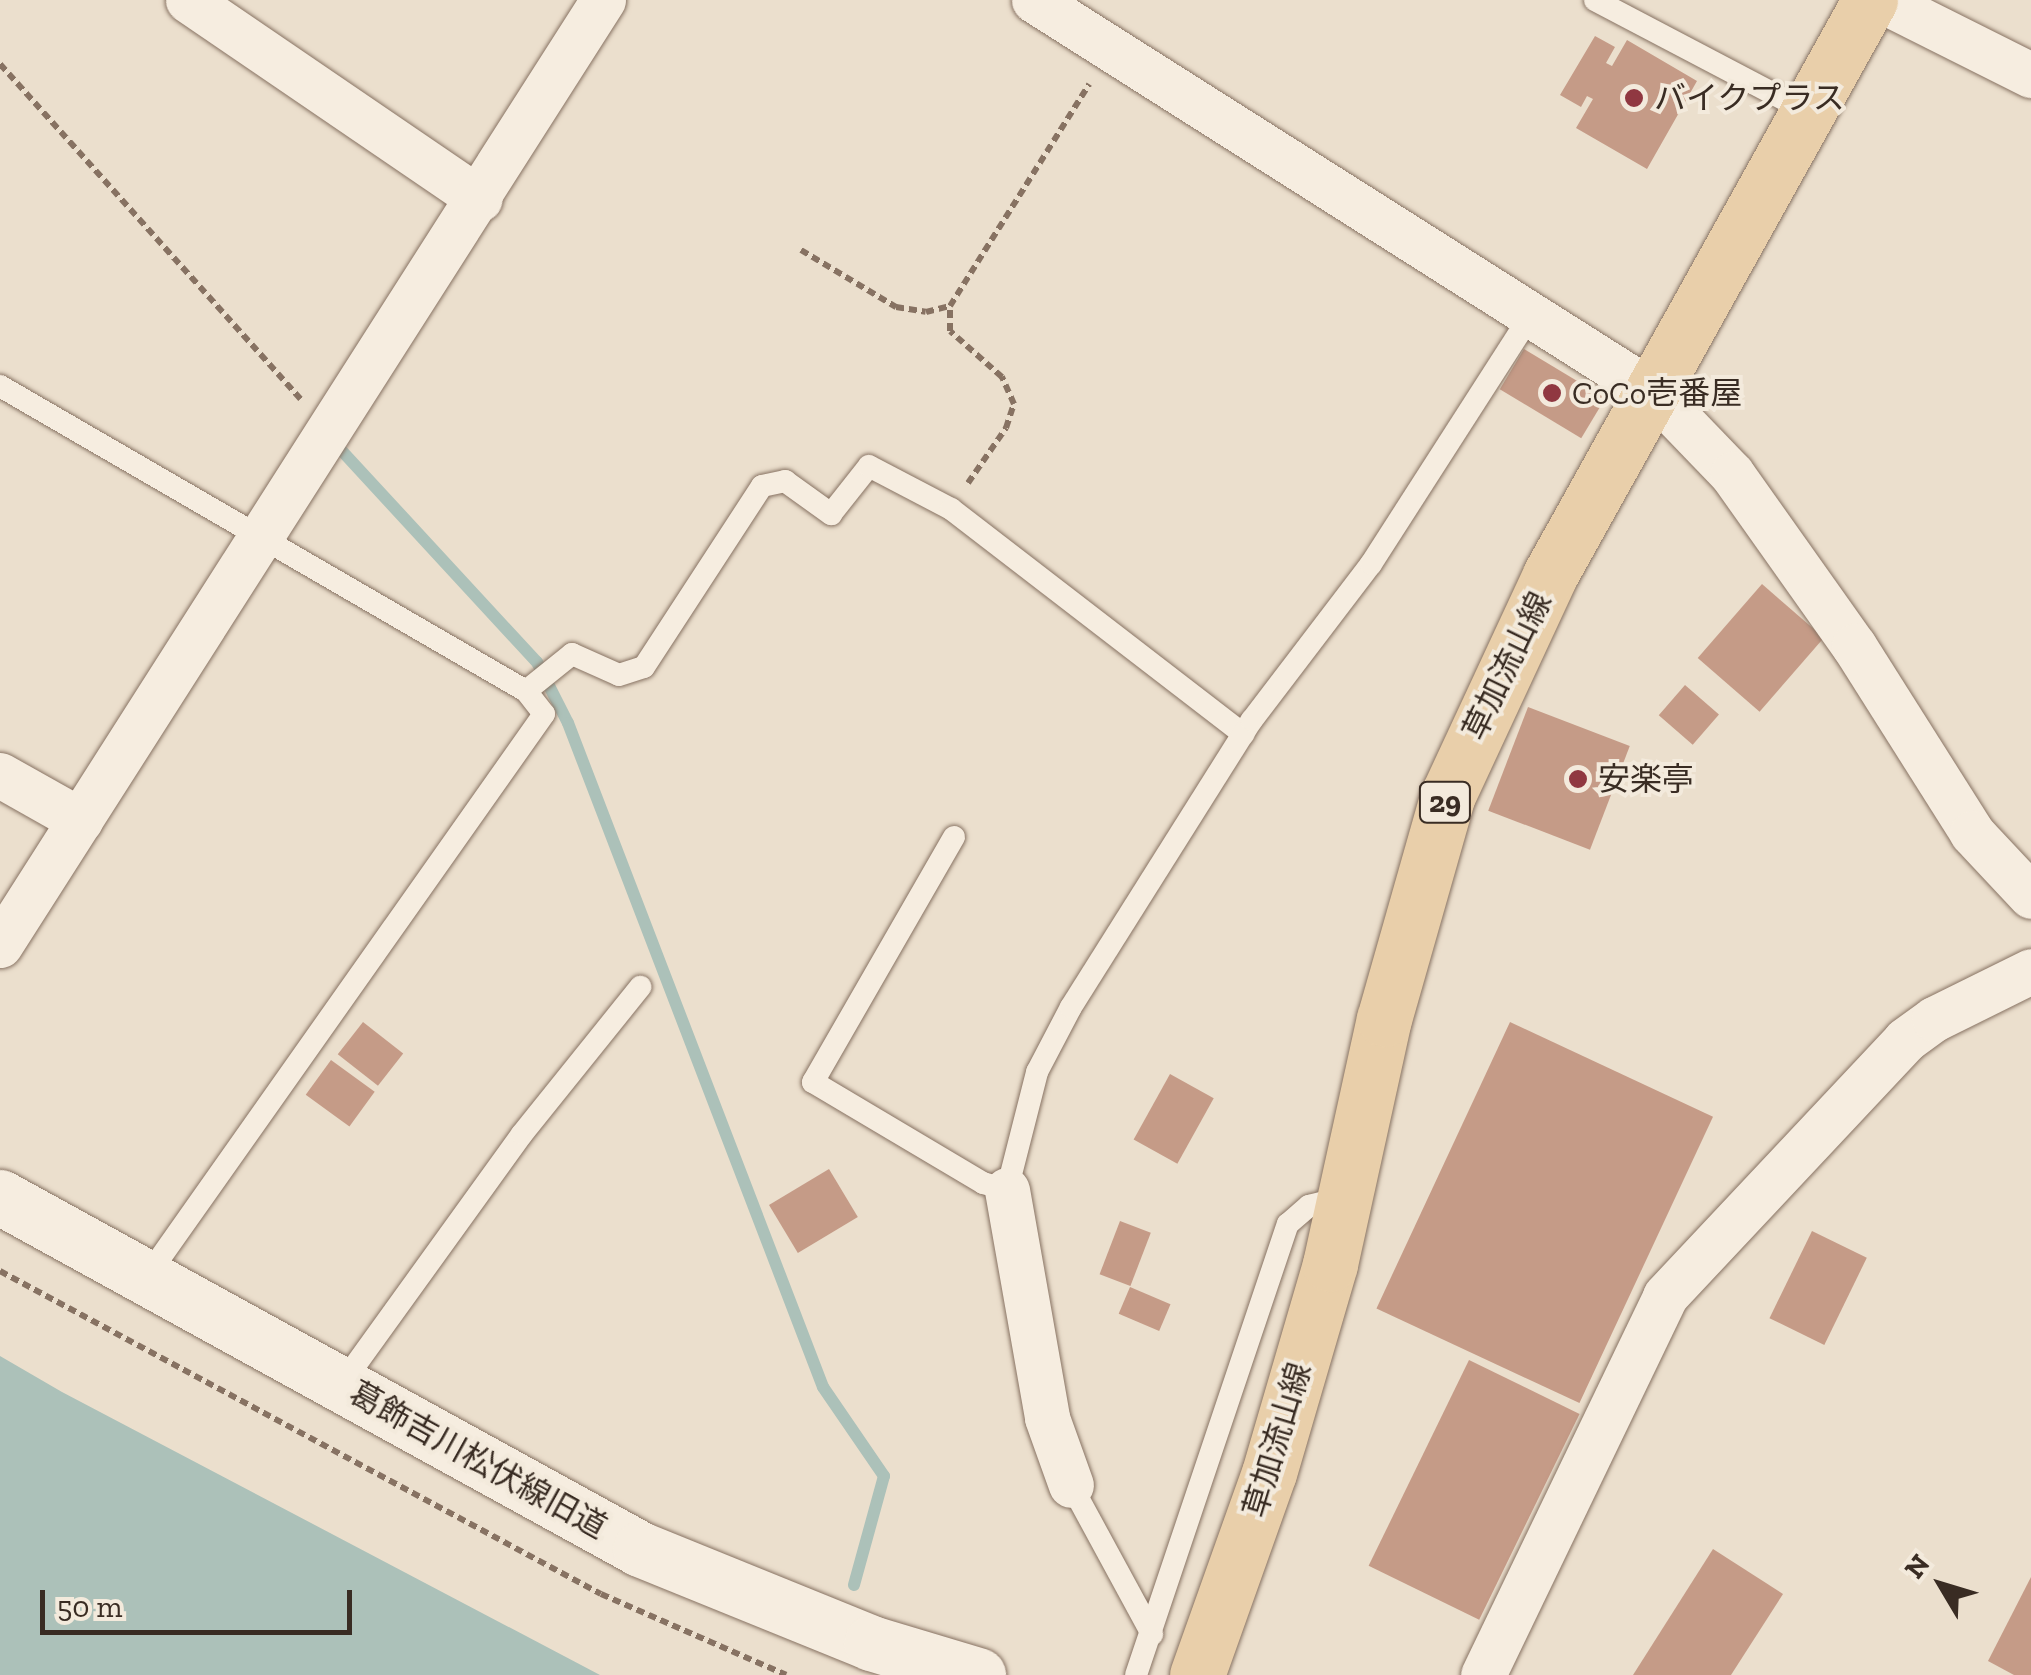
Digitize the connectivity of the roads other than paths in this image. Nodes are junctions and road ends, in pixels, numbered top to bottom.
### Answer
1 (188, 0) edge
2 (603, 0) edge
3 (1034, 0) edge
4 (1595, 0) edge
5 (1870, 0) edge
6 (1881, 0) edge
7 (2031, 75) edge
8 (1808, 112) junction
9 (480, 199) junction
10 (1532, 312) junction
11 (0, 386) edge
12 (1654, 392) junction
13 (262, 539) junction
14 (526, 691) junction
15 (1242, 734) junction
16 (0, 775) edge
17 (80, 820) junction
18 (954, 838) dead end
19 (2031, 896) edge
20 (0, 945) edge
21 (2031, 971) edge
22 (640, 987) dead end
23 (1007, 1190) junction
24 (1347, 1196) junction
25 (0, 1198) edge
26 (146, 1278) junction
27 (341, 1385) junction
28 (1071, 1485) joint
29 (1152, 1634) junction
30 (978, 1675) edge
31 (1136, 1675) edge
32 (1197, 1675) edge
33 (1483, 1675) edge

1 - 9 street
2 - 9 street
3 - 10 street
4 - 8 lane
5 - 8 main road, 草加流山線 / 29
6 - 7 street
8 - 12 main road, 草加流山線 / 29
9 - 13 street
10 - 12 street
10 - 15 lane
11 - 13 lane
12 - 19 street
12 - 24 main road, 草加流山線 / 29
13 - 14 lane
13 - 17 street
14 - 15 lane
14 - 26 lane
15 - 23 lane
16 - 17 street
17 - 20 street
18 - 23 lane
21 - 33 street
22 - 27 lane
23 - 28 street
24 - 29 lane
24 - 32 main road, 草加流山線 / 29
25 - 26 street, 葛飾吉川松伏線旧道
26 - 27 street, 葛飾吉川松伏線旧道
27 - 30 street, 葛飾吉川松伏線旧道
28 - 29 lane
29 - 31 lane

